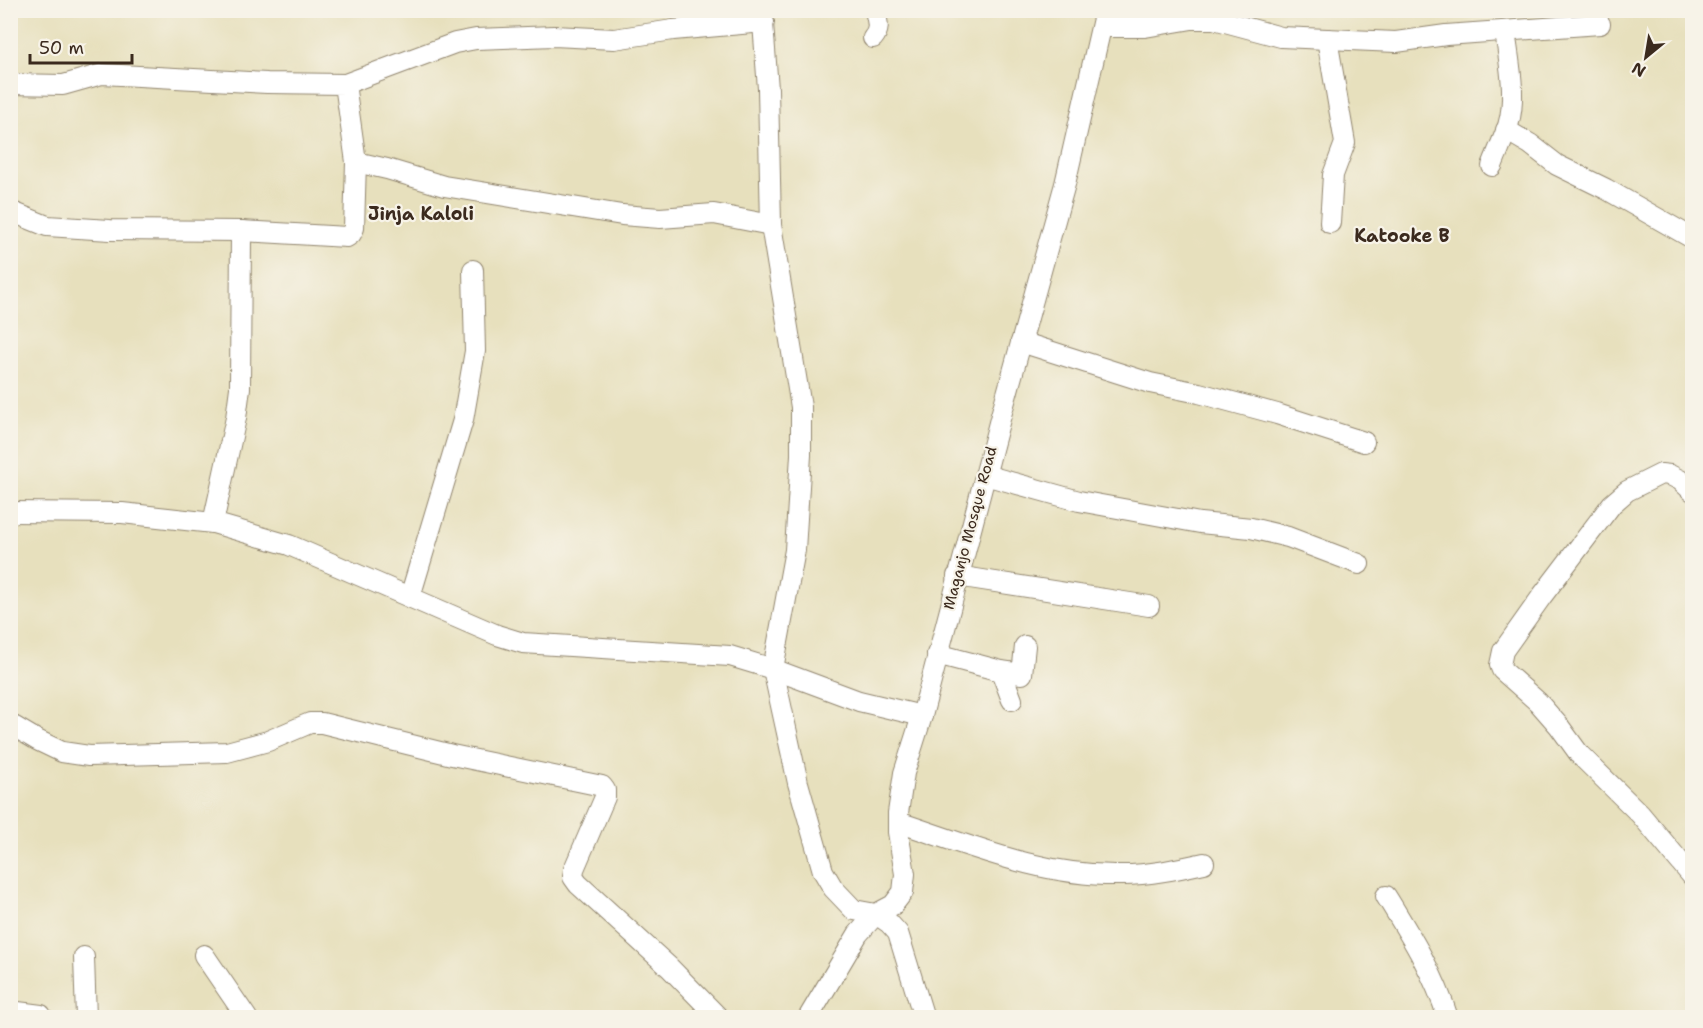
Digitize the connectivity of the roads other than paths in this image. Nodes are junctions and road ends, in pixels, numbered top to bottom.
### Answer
1 (875, 10) edge
2 (763, 16) edge
3 (1103, 19) edge
4 (1600, 24) dead end
5 (1505, 31) junction
6 (873, 38) dead end
7 (1327, 39) junction
8 (10, 84) edge
9 (345, 84) junction
10 (1506, 130) junction
11 (356, 162) junction
12 (1492, 166) dead end
13 (10, 211) edge
14 (1330, 223) dead end
15 (771, 225) junction
16 (241, 231) junction
17 (1692, 238) edge
18 (473, 270) dead end
19 (1021, 342) junction
20 (1364, 442) dead end
21 (984, 475) junction
22 (1692, 491) edge
23 (10, 512) edge
24 (213, 523) junction
25 (1359, 564) dead end
26 (957, 576) junction
27 (410, 597) junction
28 (1149, 606) dead end
29 (1025, 646) dead end
30 (937, 654) junction
31 (773, 669) junction
32 (1001, 671) junction
33 (1012, 700) dead end
34 (922, 716) junction
35 (10, 724) edge
36 (898, 822) junction
37 (1204, 863) dead end
38 (1692, 876) edge
39 (1386, 896) dead end
40 (876, 914) junction
41 (204, 955) dead end
42 (84, 957) dead end
43 (10, 1011) edge
44 (41, 1015) dead end
45 (86, 1017) edge
46 (247, 1017) edge
47 (719, 1017) edge
48 (808, 1017) edge
49 (924, 1017) edge
50 (1448, 1017) edge

1 - 6 street
2 - 9 street
2 - 15 street
3 - 7 street
3 - 19 street, Maganjo Mosque Road
4 - 5 street
5 - 7 street
5 - 10 street
7 - 14 street
8 - 9 street
9 - 11 street
10 - 12 street
10 - 17 street
11 - 15 street
11 - 16 street
13 - 16 street
15 - 31 street
16 - 24 street
18 - 27 street
19 - 20 street
19 - 21 street, Maganjo Mosque Road
21 - 25 street
21 - 26 street, Maganjo Mosque Road
22 - 38 street
23 - 24 street
24 - 27 street
26 - 28 street
26 - 30 street, Maganjo Mosque Road
27 - 31 street
29 - 32 street
30 - 32 street
30 - 34 street, Maganjo Mosque Road
31 - 34 street
31 - 40 street
32 - 33 street
34 - 36 street, Maganjo Mosque Road
35 - 47 street
36 - 37 street
36 - 40 street, Maganjo Mosque Road
39 - 50 street
40 - 48 street, Maganjo Mosque Road
40 - 49 street
41 - 46 street
42 - 45 street
43 - 44 street

